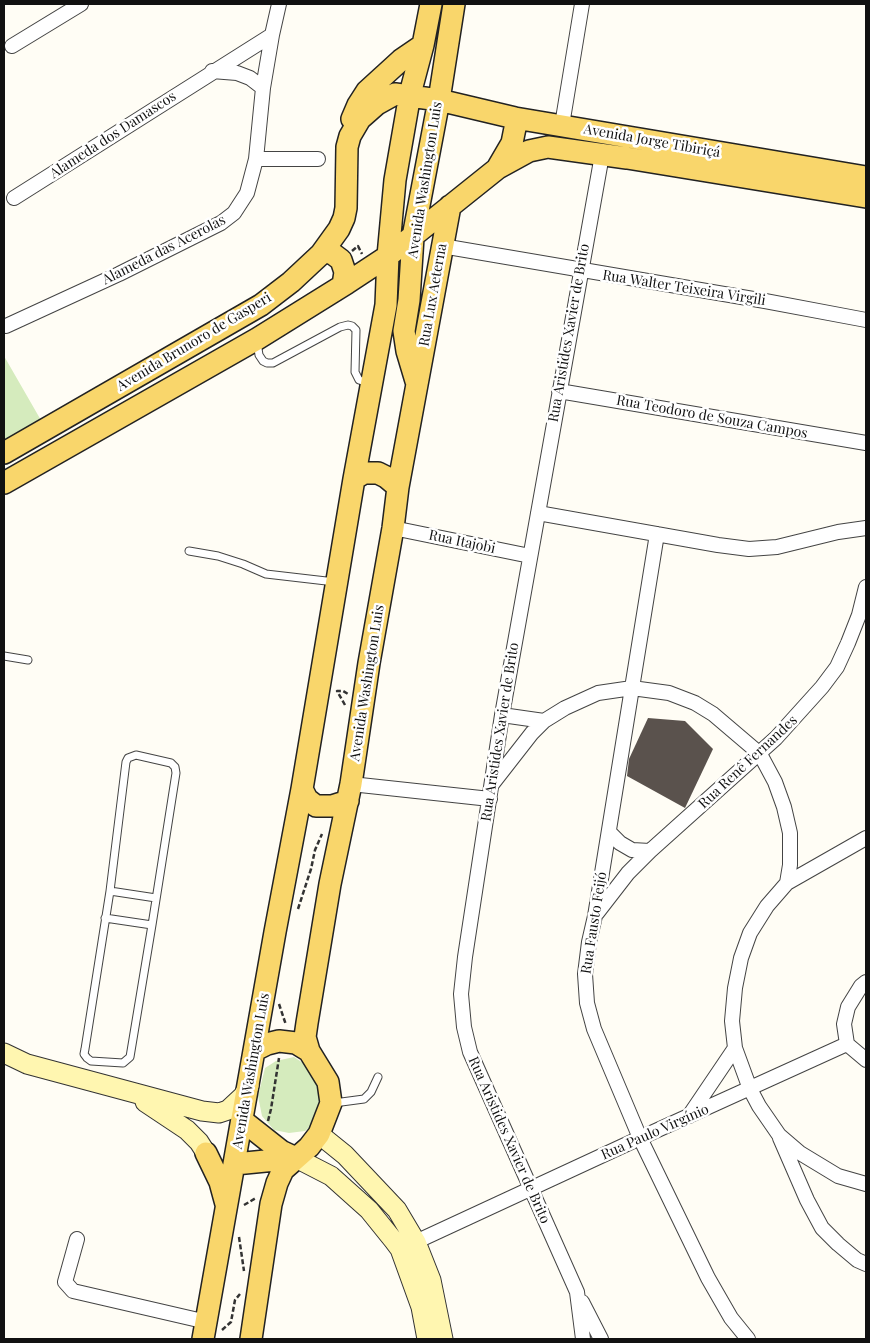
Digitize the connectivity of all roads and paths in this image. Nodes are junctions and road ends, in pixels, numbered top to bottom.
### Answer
1 (82, 4) edge
2 (279, 4) edge
3 (431, 4) edge
4 (454, 4) edge
5 (582, 4) edge
6 (272, 35) junction
7 (423, 45) junction
8 (12, 46) dead end
9 (212, 71) junction
10 (263, 88) junction
11 (410, 94) junction
12 (439, 100) junction
13 (514, 118) junction
14 (405, 123) junction
15 (562, 125) junction
16 (350, 136) junction
17 (602, 155) junction
18 (256, 159) junction
19 (318, 159) dead end
20 (498, 168) junction
21 (866, 177) edge
22 (866, 197) edge
23 (14, 198) dead end
24 (450, 206) junction
25 (418, 211) junction
26 (413, 237) junction
27 (442, 246) junction
28 (321, 254) junction
29 (388, 256) junction
30 (580, 271) junction
31 (345, 284) junction
32 (386, 305) junction
33 (866, 320) edge
34 (6, 326) dead end
35 (257, 339) junction
36 (371, 384) junction
37 (417, 384) junction
38 (558, 391) junction
39 (866, 443) edge
40 (4, 454) edge
41 (354, 479) junction
42 (4, 483) edge
43 (398, 488) junction
44 (538, 513) junction
45 (393, 528) junction
46 (866, 528) edge
47 (657, 534) junction
48 (189, 551) dead end
49 (530, 556) junction
50 (336, 582) junction
51 (866, 586) edge
52 (4, 656) edge
53 (28, 660) dead end
54 (632, 688) junction
55 (348, 708) joint
56 (502, 714) junction
57 (544, 722) junction
58 (760, 754) junction
59 (302, 789) junction
60 (349, 792) junction
61 (490, 792) junction
62 (609, 832) junction
63 (866, 838) edge
64 (650, 851) junction
65 (787, 883) junction
66 (110, 891) junction
67 (156, 898) junction
68 (595, 916) junction
69 (105, 918) junction
70 (152, 925) junction
71 (866, 982) edge
72 (847, 1044) junction
73 (735, 1048) junction
74 (255, 1050) junction
75 (309, 1051) junction
76 (4, 1053) edge
77 (866, 1060) edge
78 (378, 1077) dead end
79 (249, 1086) junction
80 (750, 1089) junction
81 (127, 1091) junction
82 (331, 1103) junction
83 (688, 1116) junction
84 (243, 1121) junction
85 (319, 1134) junction
86 (779, 1135) junction
87 (640, 1138) junction
88 (206, 1153) junction
89 (296, 1158) junction
90 (235, 1164) junction
91 (866, 1184) edge
92 (531, 1190) junction
93 (227, 1208) junction
94 (76, 1240) dead end
95 (408, 1246) junction
96 (866, 1264) edge
97 (577, 1292) junction
98 (205, 1331) edge
99 (251, 1339) edge
100 (427, 1339) edge
101 (443, 1339) edge
102 (583, 1339) edge
103 (601, 1339) edge
104 (748, 1339) edge

1 - 8 street
2 - 6 street, Alameda das Acerolas
3 - 7 main road, Avenida Washington Luis
4 - 12 main road, Avenida Washington Luis
5 - 15 street
6 - 9 street, Alameda dos Damascos
6 - 10 street, Alameda das Acerolas
7 - 11 main road, Avenida Washington Luis
7 - 16 main road, Avenida Brunoro de Gasperi
9 - 10 street
9 - 23 street, Alameda dos Damascos
10 - 18 street, Alameda das Acerolas
11 - 12 main road, Avenida Brunoro de Gasperi
11 - 14 main road, Avenida Washington Luis
11 - 16 main road, Avenida Brunoro de Gasperi
12 - 13 main road, Avenida Jorge Tibiriçá
12 - 25 main road, Avenida Washington Luis
13 - 15 main road, Avenida Jorge Tibiriçá
13 - 20 main road
14 - 25 main road
14 - 29 main road, Avenida Washington Luis
15 - 21 main road, Avenida Jorge Tibiriçá
16 - 28 main road, Avenida Brunoro de Gasperi
17 - 20 main road, Avenida Jorge Tibiriçá
17 - 22 main road, Avenida Jorge Tibiriçá
17 - 30 street, Rua Aristides Xavier de Brito
18 - 19 street
18 - 34 street, Alameda das Acerolas
20 - 24 main road, Avenida Brunoro de Gasperi
24 - 26 main road, Avenida Brunoro de Gasperi
24 - 27 main road, Rua Lux Aeterna
25 - 26 main road, Avenida Washington Luis
26 - 29 main road, Avenida Brunoro de Gasperi
26 - 37 main road, Avenida Washington Luis
27 - 30 street, Rua Walter Teixeira Virgili
27 - 37 main road, Rua Lux Aeterna
28 - 31 main road
28 - 40 main road, Avenida Brunoro de Gasperi
29 - 31 main road, Avenida Brunoro de Gasperi
29 - 32 main road, Avenida Washington Luis
30 - 33 street, Rua Walter Teixeira Virgili
30 - 38 street, Rua Aristides Xavier de Brito
31 - 32 main road
31 - 35 main road, Avenida Brunoro de Gasperi
32 - 36 main road, Avenida Washington Luis
35 - 36 lane
35 - 42 main road, Avenida Brunoro de Gasperi
36 - 41 main road, Avenida Washington Luis
37 - 43 main road, Avenida Washington Luis
38 - 39 street, Rua Teodoro de Souza Campos
38 - 44 street, Rua Aristides Xavier de Brito
41 - 43 main road
41 - 50 main road, Avenida Washington Luis
43 - 45 main road, Avenida Washington Luis
44 - 47 street
44 - 49 street, Rua Aristides Xavier de Brito
45 - 49 street, Rua Itajobi
45 - 60 main road, Avenida Washington Luis
46 - 47 street
47 - 54 street, Rua Fausto Feijó
48 - 50 lane
49 - 56 street, Rua Aristides Xavier de Brito
50 - 59 main road, Avenida Washington Luis
51 - 58 street, Rua Renê Fernandes
52 - 53 lane
54 - 57 street
54 - 58 street
54 - 62 street, Rua Fausto Feijó
55 - 55 path
56 - 57 street
56 - 61 street, Rua Aristides Xavier de Brito
57 - 61 street
58 - 64 street, Rua Renê Fernandes
58 - 65 street
59 - 60 main road
59 - 74 main road, Avenida Washington Luis
60 - 61 street
60 - 75 main road, Avenida Washington Luis
61 - 92 street, Rua Aristides Xavier de Brito
62 - 64 street
62 - 68 street, Rua Fausto Feijó
63 - 65 street
64 - 68 street, Rua Renê Fernandes
65 - 73 street
66 - 67 lane
66 - 67 lane
66 - 69 lane
67 - 70 lane
68 - 87 street, Rua Fausto Feijó
69 - 70 lane
69 - 70 lane
71 - 72 street
72 - 77 street
72 - 80 street, Rua Paulo Virgínio
73 - 80 street
73 - 83 street
74 - 75 main road
74 - 79 main road, Avenida Washington Luis
75 - 82 main road, Avenida Washington Luis
76 - 81 main road
78 - 82 lane
79 - 81 main road
79 - 84 main road, Avenida Washington Luis
80 - 83 street, Rua Paulo Virgínio
80 - 86 street
81 - 88 main road
82 - 85 main road
83 - 87 street, Rua Paulo Virgínio
84 - 89 main road
84 - 90 main road, Avenida Washington Luis
85 - 89 main road
85 - 95 main road
86 - 91 street
86 - 96 street
87 - 92 street, Rua Paulo Virgínio
87 - 104 street, Rua Fausto Feijó
88 - 90 street
88 - 93 main road
89 - 90 main road
89 - 95 main road
89 - 99 main road
90 - 93 main road, Avenida Washington Luis
92 - 95 street, Rua Paulo Virgínio
92 - 97 street, Rua Aristides Xavier de Brito
93 - 98 main road, Avenida Washington Luis
94 - 98 street
95 - 100 main road
95 - 101 main road
97 - 102 street, Rua Aristides Xavier de Brito
97 - 103 street, Rua Aristides Xavier de Brito

